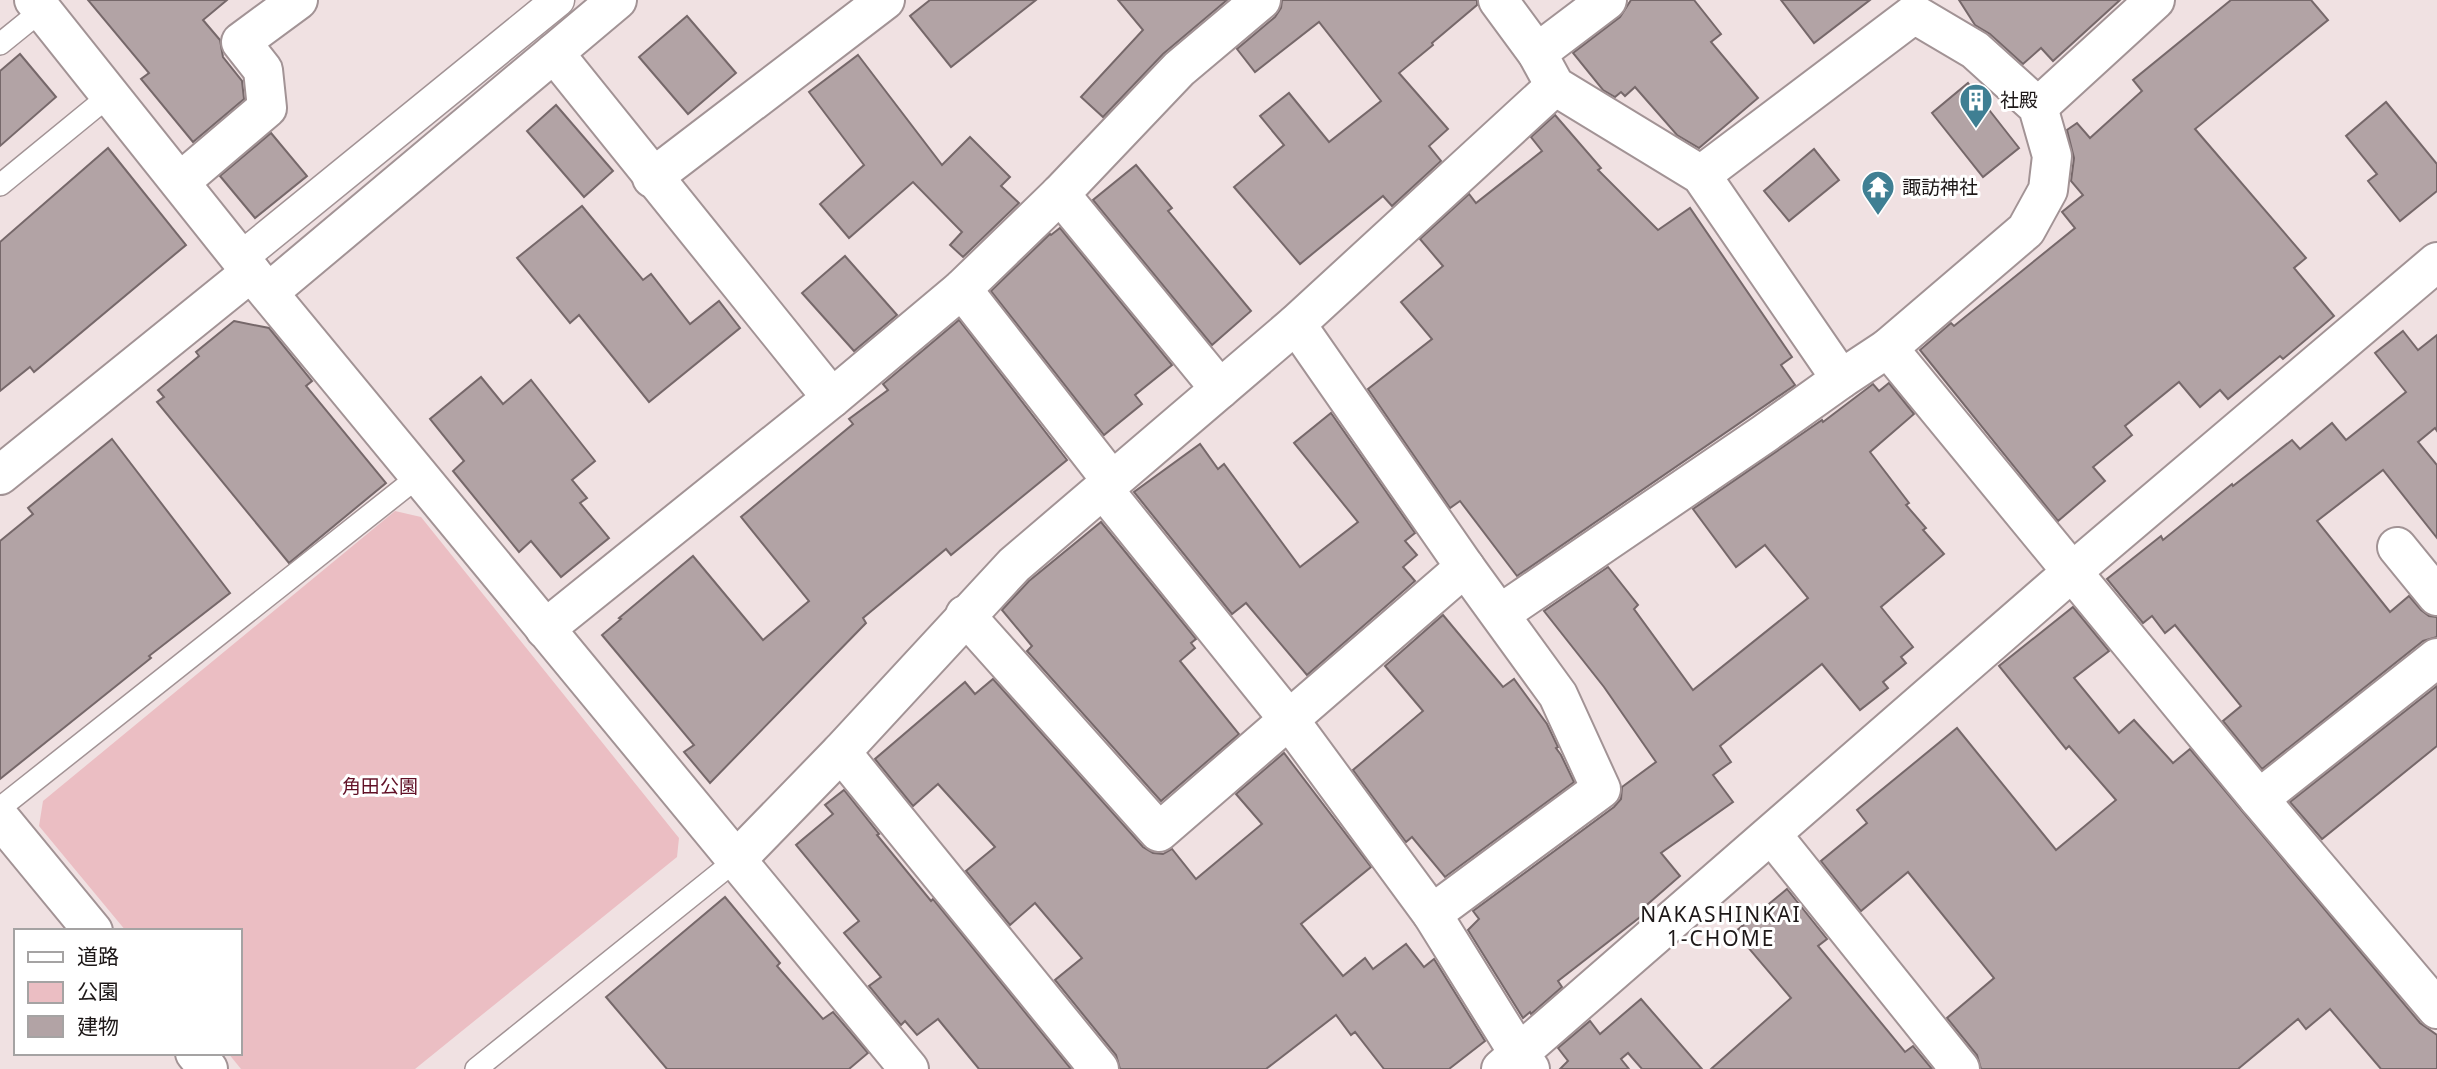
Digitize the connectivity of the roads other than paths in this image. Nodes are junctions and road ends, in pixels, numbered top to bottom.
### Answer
1 (298, 0) edge
2 (558, 0) edge
3 (617, 0) edge
4 (885, 0) edge
5 (1261, 0) edge
6 (1498, 0) edge
7 (1608, 0) edge
8 (2155, 0) edge
9 (38, 5) edge
10 (0, 44) edge
11 (554, 53) junction
12 (1537, 53) junction
13 (1555, 86) junction
14 (110, 94) junction
15 (2038, 107) junction
16 (1701, 175) junction
17 (653, 178) junction
18 (180, 182) junction
19 (0, 186) edge
20 (1060, 194) junction
21 (2437, 262) edge
22 (254, 274) junction
23 (962, 289) junction
24 (1296, 324) junction
25 (1888, 348) junction
26 (1841, 379) junction
27 (1220, 389) junction
28 (832, 398) junction
29 (0, 475) edge
30 (419, 476) junction
31 (1107, 485) junction
32 (2397, 547) dead end
33 (1465, 566) junction
34 (2073, 571) junction
35 (2437, 596) edge
36 (1500, 614) junction
37 (965, 615) junction
38 (545, 629) junction
39 (2437, 658) edge
40 (1290, 721) junction
41 (841, 752) junction
42 (2259, 799) junction
43 (0, 808) edge
44 (0, 818) edge
45 (1772, 835) junction
46 (736, 860) junction
47 (1432, 914) junction
48 (91, 929) edge
49 (2437, 1009) edge
50 (197, 1055) edge
51 (1517, 1064) edge
52 (208, 1069) edge
53 (476, 1069) edge
54 (909, 1069) edge
55 (1100, 1069) edge
56 (1960, 1069) edge

1 - 18 street
2 - 22 street
3 - 11 street
4 - 17 street
5 - 20 street
6 - 12 street
7 - 12 street
8 - 15 street
9 - 10 lane
9 - 14 street
11 - 17 street
11 - 22 street
12 - 13 street
13 - 16 street
13 - 24 street
14 - 18 street
14 - 19 lane
15 - 16 street
15 - 25 street
16 - 26 street
17 - 28 street
18 - 22 street
20 - 23 street
20 - 27 street
21 - 34 street
22 - 29 street
22 - 30 street
23 - 28 street
23 - 31 street
24 - 27 street
24 - 33 street
25 - 26 street
25 - 34 street
26 - 36 street
27 - 31 street
28 - 38 street
30 - 38 street
30 - 43 lane
31 - 37 street
31 - 40 street
32 - 35 street
33 - 36 street
33 - 40 street
34 - 42 street
34 - 45 street
36 - 47 street
37 - 40 street
37 - 41 street
38 - 46 street
39 - 42 street
40 - 47 street
41 - 46 street
41 - 55 street
42 - 49 street
44 - 48 street
45 - 51 street
45 - 56 street
46 - 53 lane
46 - 54 street
47 - 51 street
50 - 52 street

